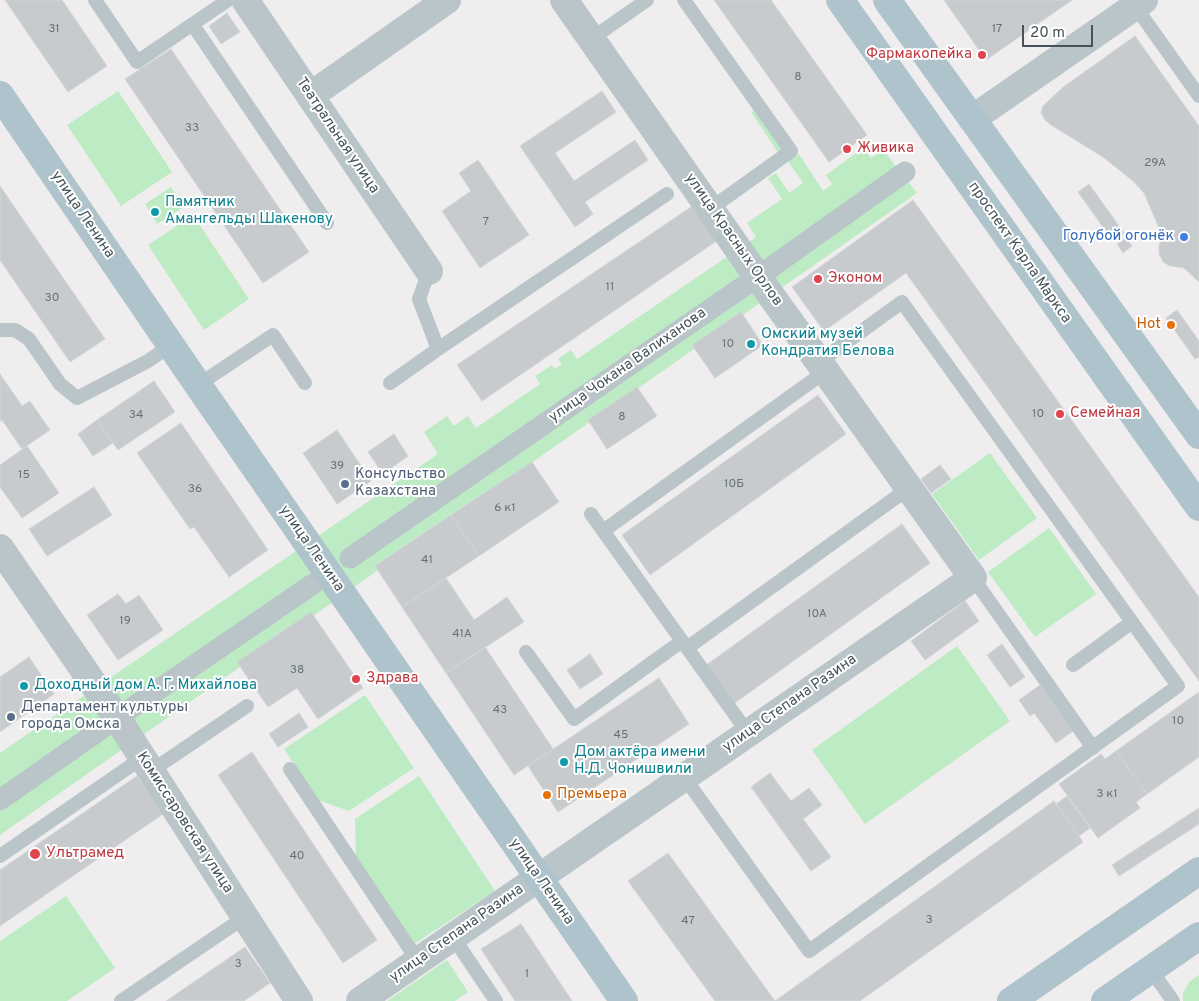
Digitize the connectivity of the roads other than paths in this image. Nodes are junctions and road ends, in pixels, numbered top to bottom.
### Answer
1 (95, 0) edge
2 (228, 0) edge
3 (245, 0) edge
4 (447, 0) edge
5 (564, 0) edge
6 (647, 0) edge
7 (684, 0) edge
8 (840, 0) edge
9 (887, 0) edge
10 (1140, 3) edge
11 (192, 24) junction
12 (592, 39) junction
13 (0, 95) edge
14 (310, 96) junction
15 (1199, 96) edge
16 (972, 120) junction
17 (905, 172) dead end
18 (667, 194) dead end
19 (710, 209) junction
20 (327, 223) dead end
21 (429, 271) joint
22 (757, 276) junction
23 (0, 330) edge
24 (171, 345) junction
25 (438, 349) junction
26 (823, 366) junction
27 (305, 383) dead end
28 (390, 383) dead end
29 (198, 385) junction
30 (1199, 436) edge
31 (909, 488) junction
32 (1199, 507) edge
33 (591, 514) dead end
34 (603, 531) junction
35 (0, 548) edge
36 (350, 558) dead end
37 (972, 578) junction
38 (313, 584) dead end
39 (1132, 622) junction
40 (684, 644) junction
41 (526, 652) dead end
42 (1073, 665) dead end
43 (247, 706) dead end
44 (117, 718) junction
45 (748, 733) junction
46 (1093, 748) junction
47 (147, 765) junction
48 (290, 769) dead end
49 (684, 777) junction
50 (0, 800) edge
51 (0, 856) edge
52 (1199, 871) edge
53 (538, 878) junction
54 (245, 917) junction
55 (1199, 936) edge
56 (453, 937) junction
57 (418, 961) junction
58 (1151, 970) junction
59 (121, 1001) edge
60 (299, 1001) edge
61 (360, 1001) edge
62 (496, 1001) edge
63 (624, 1001) edge
64 (1011, 1001) edge
65 (1105, 1001) edge
66 (1173, 1001) edge

1 - 11 lane
2 - 11 lane
3 - 14 street, Театральная улица
4 - 14 street
5 - 12 street, улица Красных Орлов
6 - 12 lane
7 - 19 lane
8 - 32 main road, проспект Карла Маркса
9 - 16 main road
10 - 15 lane
10 - 16 street
11 - 20 lane
12 - 19 street, улица Красных Орлов
13 - 24 main road, улица Ленина
14 - 21 street, Театральная улица
16 - 30 main road
17 - 22 street, улица Чокана Валиханова
18 - 25 lane
19 - 22 street, улица Красных Орлов
21 - 25 lane
22 - 26 street, улица Красных Орлов
22 - 36 street, улица Чокана Валиханова
23 - 24 lane
24 - 29 main road, улица Ленина
25 - 28 lane
26 - 31 street, улица Красных Орлов
26 - 34 lane
26 - 39 lane
27 - 29 lane
29 - 53 main road, улица Ленина
31 - 37 street, улица Красных Орлов
31 - 40 lane
33 - 34 lane
34 - 40 lane
35 - 44 street, Комиссаровская улица
37 - 45 street, улица Степана Разина
37 - 46 lane
38 - 44 street
39 - 42 lane
39 - 46 lane
40 - 41 lane
40 - 45 lane
43 - 47 lane
44 - 47 street, Комиссаровская улица
44 - 50 street
45 - 49 street, улица Степана Разина
46 - 49 lane
47 - 51 lane
47 - 54 street, Комиссаровская улица
48 - 57 lane
49 - 53 street, улица Степана Разина
52 - 64 main road
53 - 56 street, улица Степана Разина
53 - 63 main road, улица Ленина
54 - 59 lane
54 - 60 street, Комиссаровская улица
55 - 58 main road
56 - 57 street, улица Степана Разина
56 - 62 lane
57 - 61 street, улица Степана Разина
58 - 65 main road
58 - 66 lane

